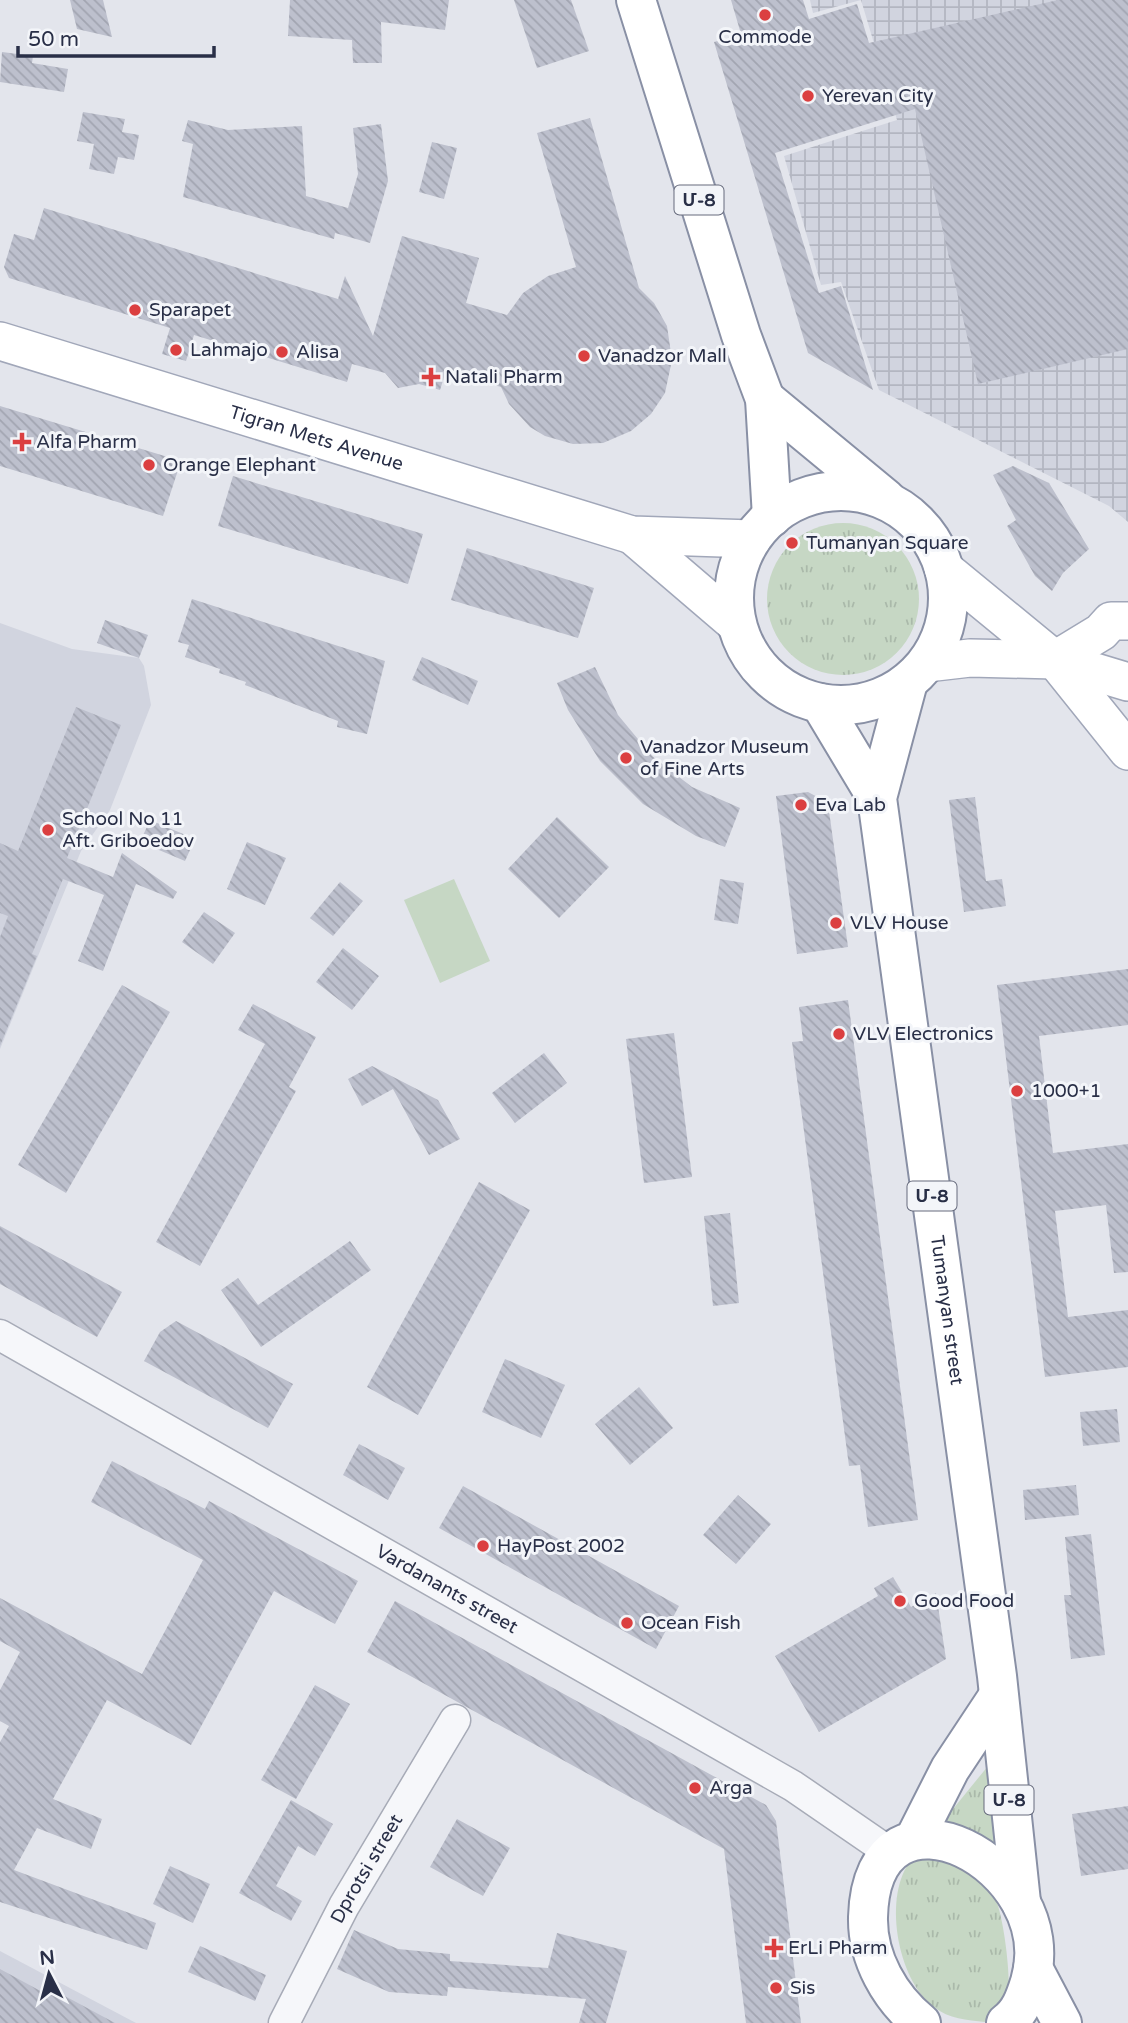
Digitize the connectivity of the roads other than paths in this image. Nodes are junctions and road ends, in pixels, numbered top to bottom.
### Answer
1 (636, 0) edge
2 (0, 341) edge
3 (765, 398) junction
4 (890, 503) junction
5 (762, 528) junction
6 (632, 535) junction
7 (943, 568) junction
8 (1128, 621) edge
9 (737, 624) junction
10 (1055, 660) junction
11 (917, 672) junction
12 (1128, 682) edge
13 (820, 703) junction
14 (1128, 751) edge
15 (877, 798) junction
16 (2, 1344) edge
17 (997, 1698) junction
18 (454, 1720) dead end
19 (902, 1846) junction
20 (1021, 1902) junction
21 (1033, 1968) junction
22 (907, 2019) edge
23 (284, 2023) edge
24 (1006, 2023) edge
25 (1062, 2023) edge

1 - 3 highway, Մ-8
2 - 6 main road, Tigran Mets Avenue
3 - 4 highway, Մ-8
3 - 5 highway, Մ-8
4 - 5 highway
4 - 7 highway
5 - 6 main road, Tigran Mets Avenue
5 - 9 highway
6 - 9 main road, Tigran Mets Avenue
7 - 10 main road
7 - 11 highway
8 - 10 main road
9 - 13 highway
10 - 11 main road
10 - 12 main road
10 - 14 main road
11 - 13 highway
11 - 15 highway, Մ-8
13 - 15 highway, Մ-8
15 - 17 highway, Tumanyan street / Մ-8
16 - 19 street, Vardanants street
17 - 19 highway
17 - 20 highway, Մ-8
18 - 23 street, Dprotsi street
19 - 20 highway
19 - 22 highway
20 - 21 highway
21 - 24 highway
21 - 25 highway

